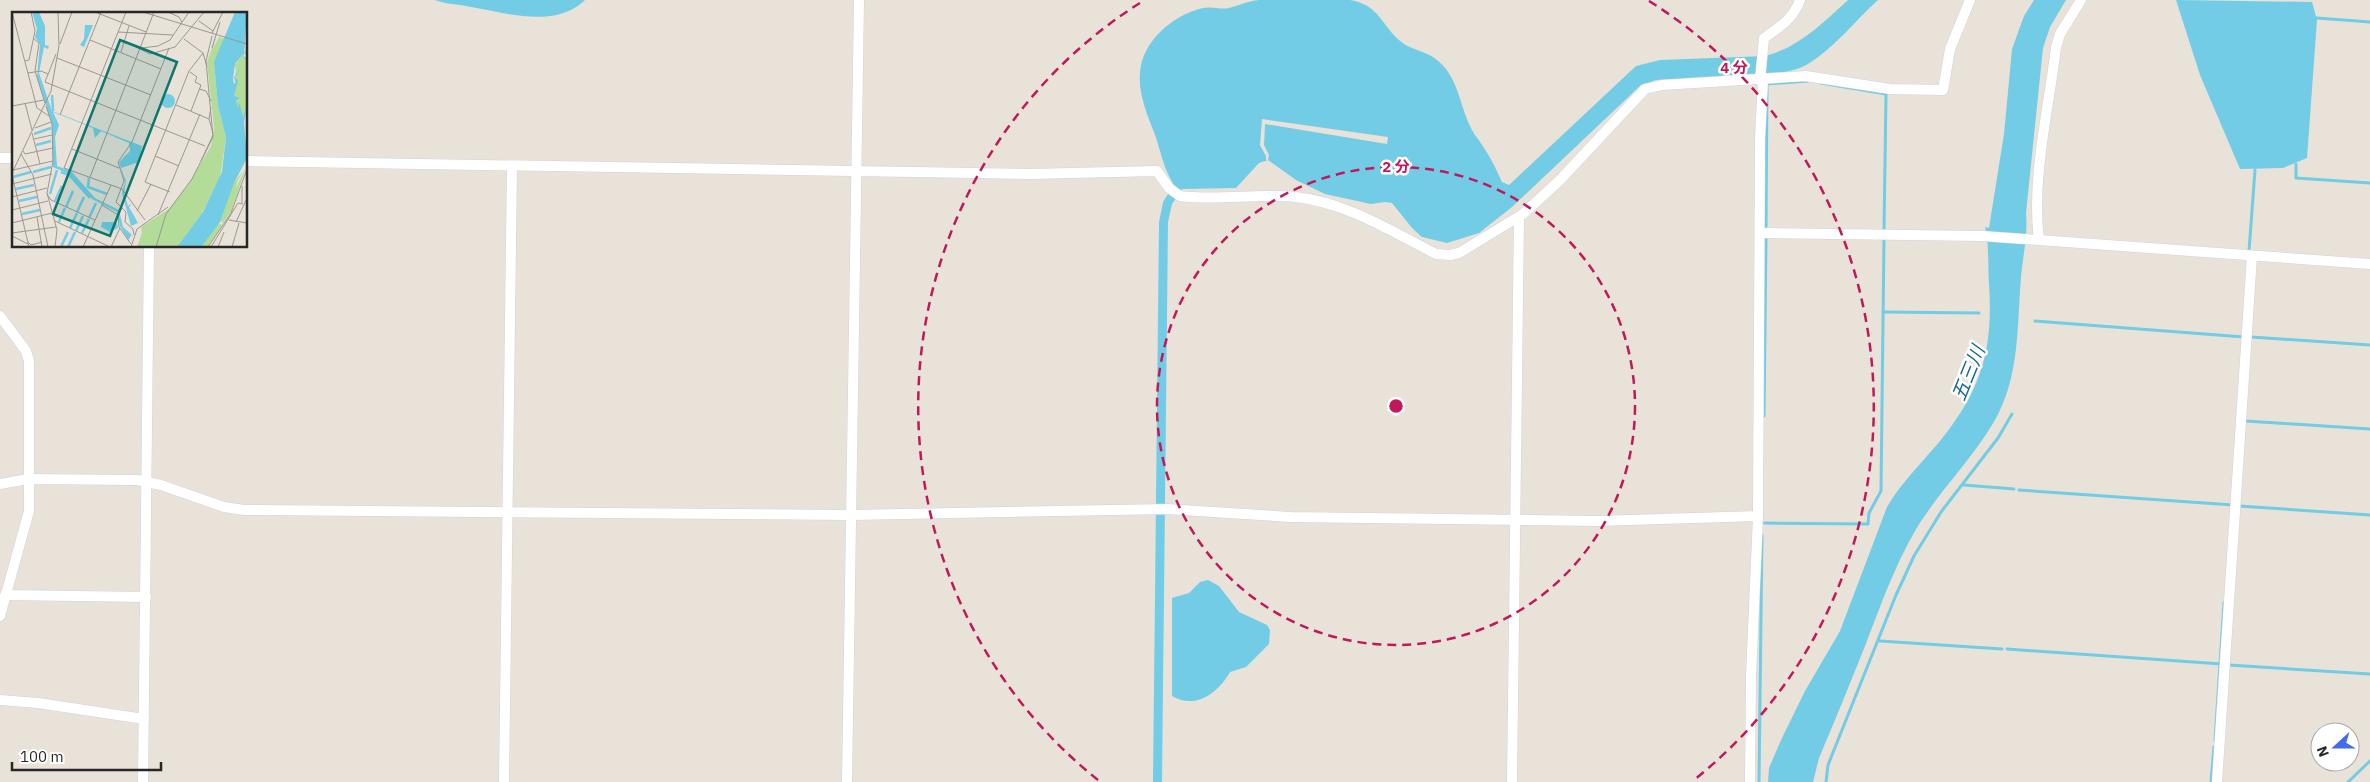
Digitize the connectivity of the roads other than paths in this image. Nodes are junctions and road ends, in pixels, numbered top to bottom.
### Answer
1 (859, 0) edge
2 (1800, 0) edge
3 (1970, 0) edge
4 (2081, 0) edge
5 (1761, 79) junction
6 (248, 161) edge
7 (512, 166) junction
8 (856, 170) junction
9 (1519, 217) junction
10 (1760, 233) junction
11 (2039, 240) junction
12 (149, 248) edge
13 (2252, 256) junction
14 (2370, 264) edge
15 (0, 316) edge
16 (28, 480) junction
17 (146, 482) junction
18 (0, 484) edge
19 (507, 513) junction
20 (851, 515) junction
21 (1758, 516) junction
22 (1515, 520) junction
23 (5, 595) junction
24 (146, 597) junction
25 (0, 616) edge
26 (0, 700) edge
27 (144, 720) junction
28 (143, 782) edge
29 (504, 782) edge
30 (847, 782) edge
31 (1512, 782) edge
32 (1750, 782) edge
33 (2217, 782) edge

1 - 8 street
2 - 5 street
3 - 5 street
4 - 11 street
5 - 9 street
5 - 10 street
6 - 7 street
7 - 8 street
7 - 19 street
8 - 9 street
8 - 20 street
9 - 22 street
10 - 11 street
10 - 21 street
11 - 13 street
12 - 17 street
13 - 14 street
13 - 33 street
15 - 16 street
16 - 17 street
16 - 18 street
16 - 23 street
17 - 19 street
17 - 24 street
19 - 20 street
19 - 29 street
20 - 22 street
20 - 30 street
21 - 22 street
21 - 32 street
22 - 31 street
23 - 24 street
23 - 25 street
24 - 27 street
26 - 27 street
27 - 28 street

